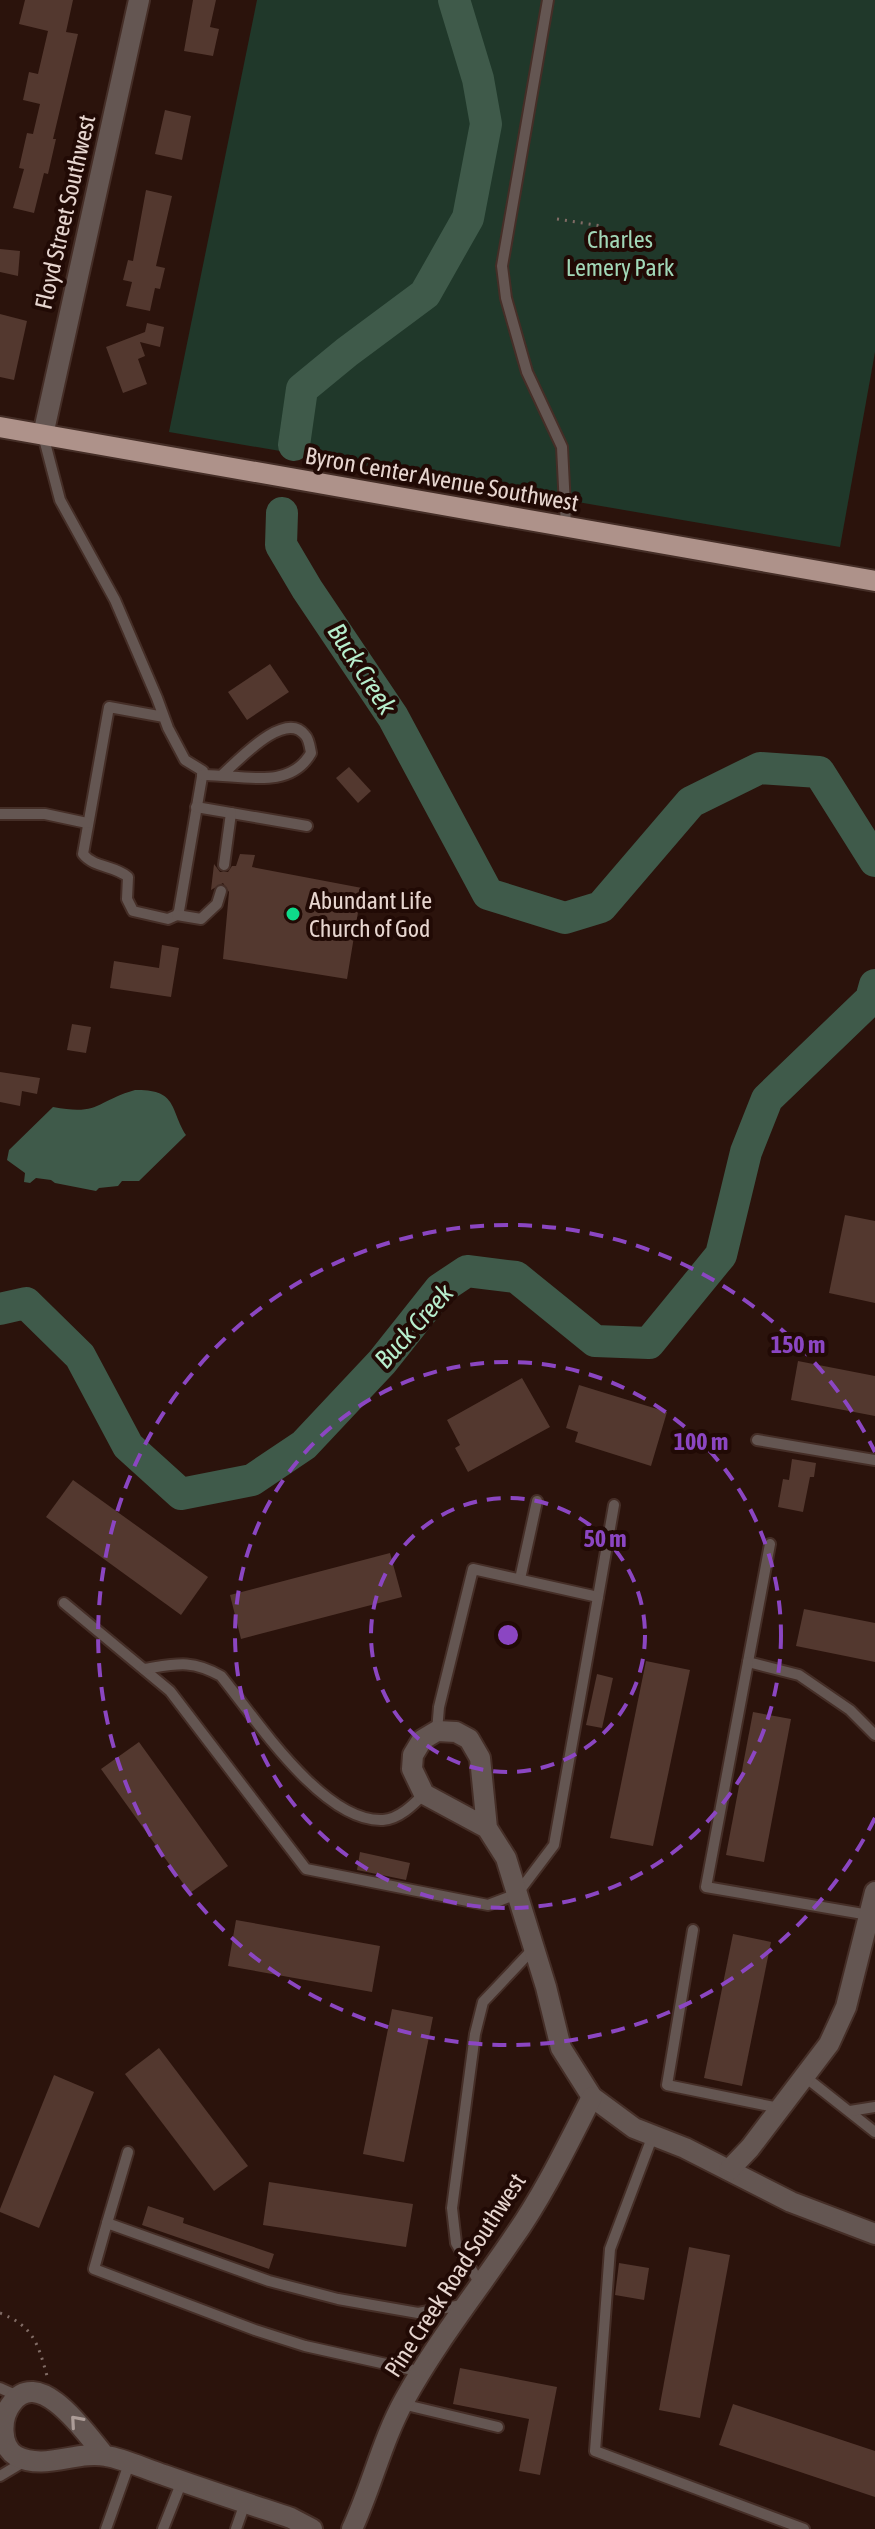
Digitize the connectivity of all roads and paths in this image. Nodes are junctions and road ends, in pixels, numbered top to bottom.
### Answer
1 (139, 0) edge
2 (548, 0) edge
3 (557, 219) dead end
4 (602, 226) dead end
5 (0, 427) edge
6 (43, 435) junction
7 (566, 526) junction
8 (875, 581) edge
9 (164, 717) junction
10 (202, 775) junction
11 (222, 775) junction
12 (196, 807) junction
13 (231, 813) junction
14 (0, 814) edge
15 (87, 823) junction
16 (307, 826) dead end
17 (224, 865) dead end
18 (221, 891) dead end
19 (177, 915) junction
20 (757, 1440) dead end
21 (875, 1460) edge
22 (537, 1501) dead end
23 (614, 1505) dead end
24 (770, 1544) dead end
25 (520, 1579) junction
26 (598, 1597) junction
27 (64, 1603) dead end
28 (748, 1662) junction
29 (144, 1669) junction
30 (437, 1731) junction
31 (875, 1735) edge
32 (424, 1794) junction
33 (487, 1828) junction
34 (875, 1892) edge
35 (517, 1894) junction
36 (869, 1915) junction
37 (693, 1930) dead end
38 (534, 1948) junction
39 (804, 2076) junction
40 (592, 2097) junction
41 (875, 2107) edge
42 (779, 2108) junction
43 (850, 2111) junction
44 (875, 2132) edge
45 (653, 2135) junction
46 (128, 2152) dead end
47 (729, 2170) junction
48 (107, 2223) junction
49 (875, 2234) edge
50 (480, 2284) junction
51 (464, 2305) junction
52 (0, 2313) edge
53 (422, 2372) junction
54 (9, 2392) edge
55 (42, 2395) junction
56 (402, 2404) junction
57 (498, 2427) dead end
58 (104, 2455) junction
59 (27, 2460) junction
60 (129, 2464) junction
61 (0, 2476) edge
62 (182, 2481) junction
63 (245, 2503) junction
64 (304, 2527) edge
65 (106, 2529) edge
66 (163, 2529) edge
67 (236, 2529) edge
68 (352, 2529) edge
69 (804, 2529) edge

1 - 6 street, Floyd Street Southwest
2 - 7 lane
3 - 4 path
5 - 6 main road, Byron Center Avenue Southwest
6 - 7 main road, Byron Center Avenue Southwest
6 - 9 lane
7 - 8 main road, Byron Center Avenue Southwest
9 - 10 lane
9 - 15 lane
10 - 11 lane
10 - 12 lane
11 - 11 lane
12 - 13 lane
12 - 19 lane
13 - 16 lane
13 - 17 lane
14 - 15 lane
15 - 19 lane
18 - 19 lane
20 - 21 lane
22 - 25 lane
23 - 26 lane
24 - 28 lane
25 - 26 lane
25 - 30 lane
26 - 35 lane
27 - 29 lane
28 - 31 lane
28 - 36 lane
29 - 32 lane
29 - 35 lane
30 - 32 street
30 - 33 street
32 - 33 street
33 - 35 street
34 - 36 street
35 - 38 street
36 - 39 street
37 - 42 lane
38 - 40 street
38 - 50 lane
39 - 42 street
39 - 43 lane
40 - 45 street
40 - 50 street, Pine Creek Road Southwest
41 - 43 lane
42 - 47 street
43 - 44 lane
45 - 47 street
45 - 69 lane
46 - 48 lane
47 - 49 street
48 - 51 lane
48 - 53 lane
50 - 51 street, Pine Creek Road Southwest
51 - 53 street, Pine Creek Road Southwest
52 - 55 path
53 - 56 street, Pine Creek Road Southwest
54 - 55 street
54 - 59 street
58 -> 55 street
56 - 57 lane
56 - 68 street, Pine Creek Road Southwest
58 - 59 street
58 - 60 street
59 - 61 lane
60 - 62 street
60 - 65 lane
62 - 63 street
62 - 66 lane
63 - 64 street
63 - 67 lane

